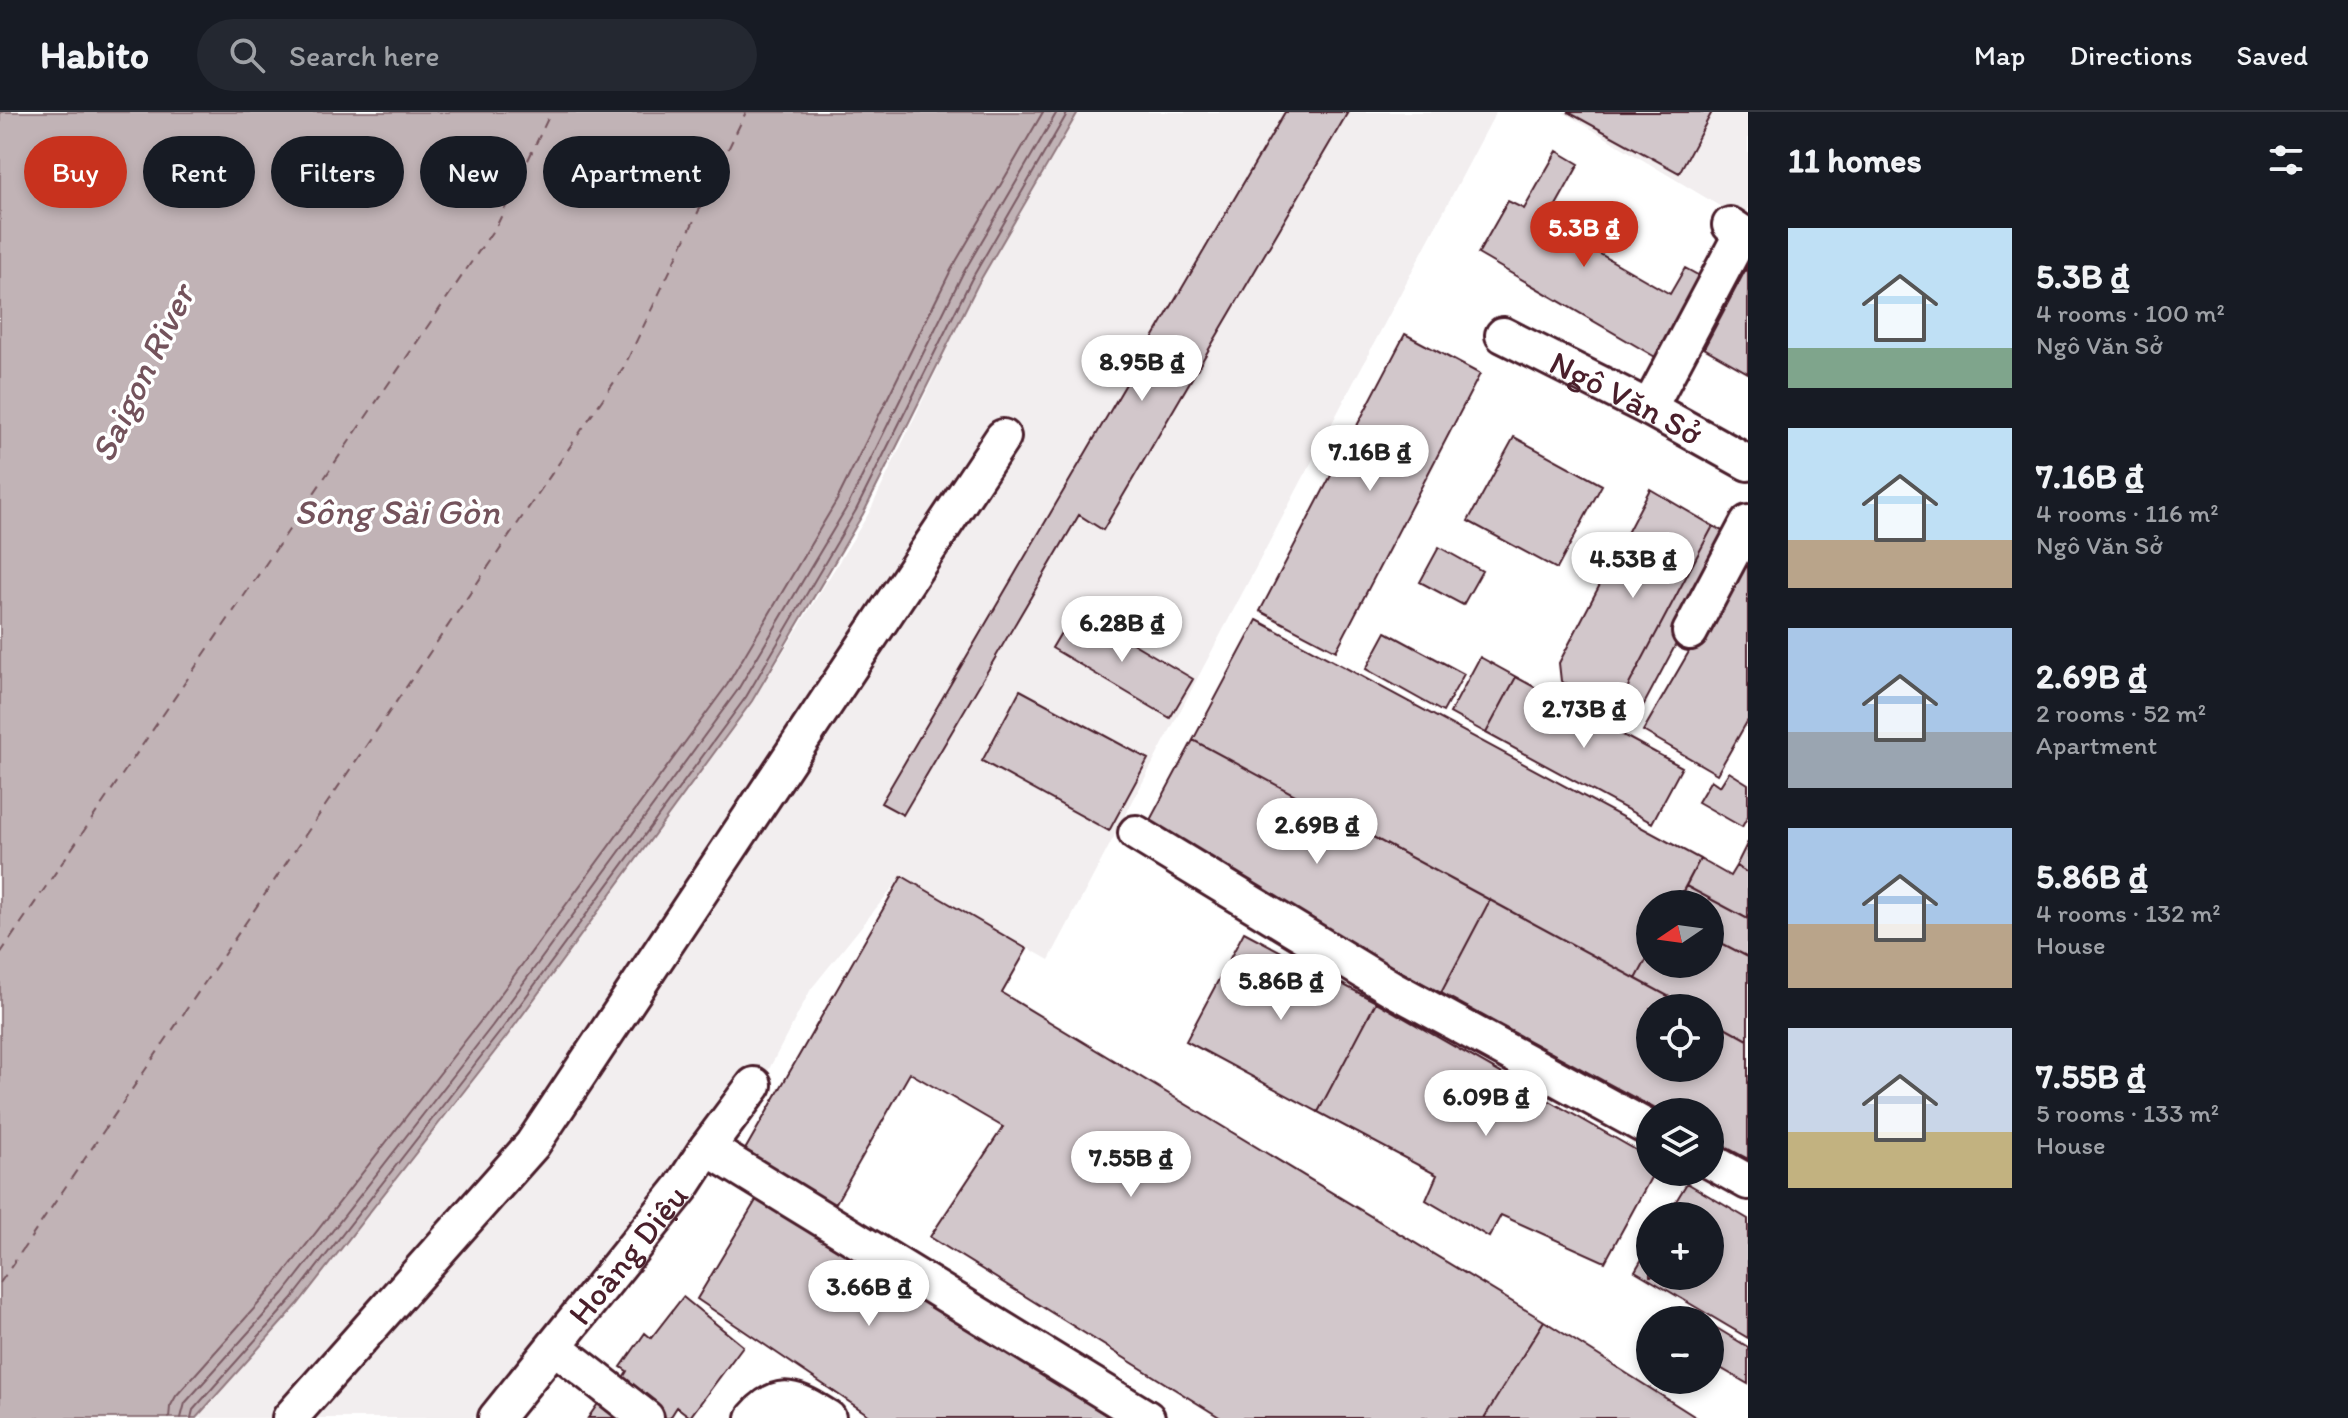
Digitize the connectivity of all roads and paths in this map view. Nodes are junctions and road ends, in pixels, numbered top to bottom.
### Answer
1 (1730, 225) dead end
2 (1503, 335) dead end
3 (1649, 408) junction
4 (1003, 437) dead end
5 (1748, 463) edge
6 (1748, 523) edge
7 (1690, 632) dead end
8 (1136, 833) dead end
9 (754, 1085) dead end
10 (1636, 1121) edge
11 (707, 1148) junction
12 (1724, 1169) edge
13 (1748, 1182) edge
14 (555, 1347) junction
15 (290, 1418) edge
16 (496, 1418) edge
17 (646, 1418) edge
18 (754, 1418) edge
19 (828, 1418) edge
20 (1147, 1418) edge

1 - 3 street
2 - 3 street, Ngô Văn Sở
3 - 5 street, Ngô Văn Sở
4 - 15 street
6 - 7 street
8 - 10 street
9 - 11 street, Hoàng Diệu
11 - 14 street, Hoàng Diệu
11 - 20 street
12 - 13 street
14 - 16 street, Hoàng Diệu
14 - 17 street
18 - 19 street

